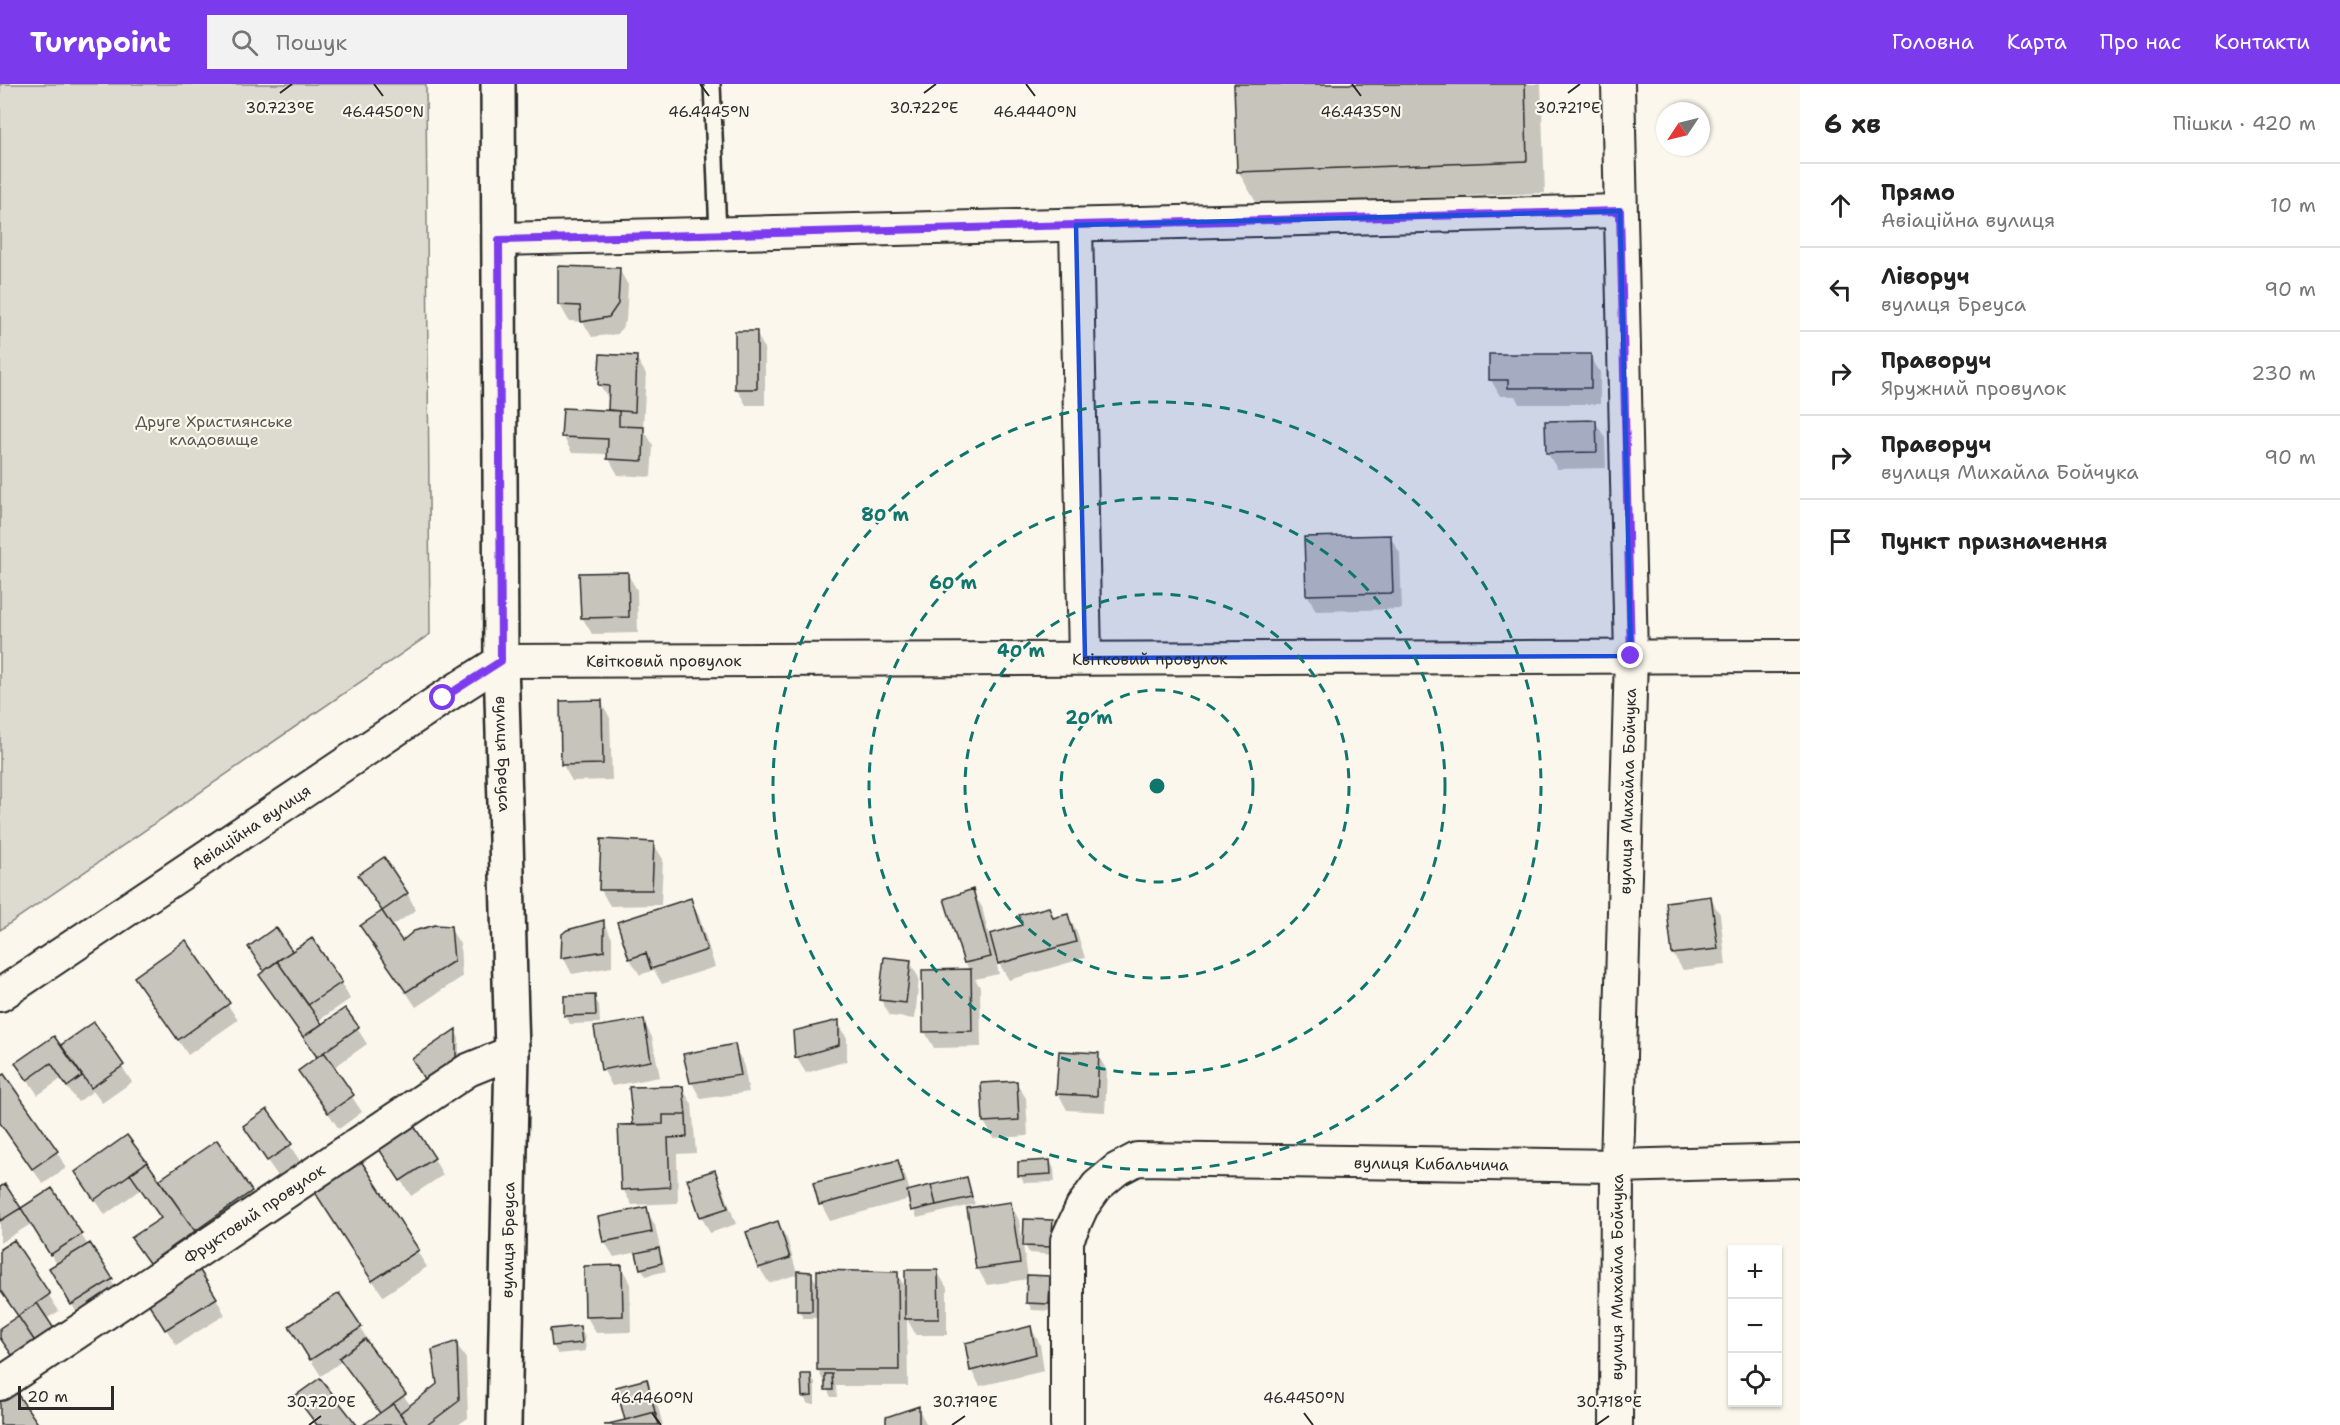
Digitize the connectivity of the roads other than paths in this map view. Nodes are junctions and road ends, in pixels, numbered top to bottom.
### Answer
1 (498, 84) edge
2 (712, 84) edge
3 (1618, 84) edge
4 (1620, 211) junction
5 (1076, 225) junction
6 (718, 234) junction
7 (499, 240) junction
8 (1631, 656) junction
9 (1800, 656) edge
10 (1085, 658) junction
11 (501, 661) junction
12 (0, 995) edge
13 (512, 1052) junction
14 (1800, 1161) edge
15 (1617, 1166) junction
16 (0, 1384) edge
17 (504, 1425) edge
18 (1067, 1425) edge
19 (1616, 1425) edge

1 - 7 street, вулиця Бреуса
2 - 6 lane
3 - 4 street, вулиця Михайла Бойчука
4 - 5 street
4 - 8 street, вулиця Михайла Бойчука
5 - 6 street
5 - 10 street
6 - 7 street
7 - 11 street, вулиця Бреуса
8 - 9 street, Квітковий провулок
8 - 10 street, Квітковий провулок
8 - 15 street, вулиця Михайла Бойчука
10 - 11 street, Квітковий провулок
11 - 12 street, Авіаційна вулиця
11 - 13 street, вулиця Бреуса
13 - 16 street, Фруктовий провулок
13 - 17 street, вулиця Бреуса
14 - 15 street, вулиця Кибальчича
15 - 18 street, вулиця Кибальчича
15 - 19 street, вулиця Михайла Бойчука

